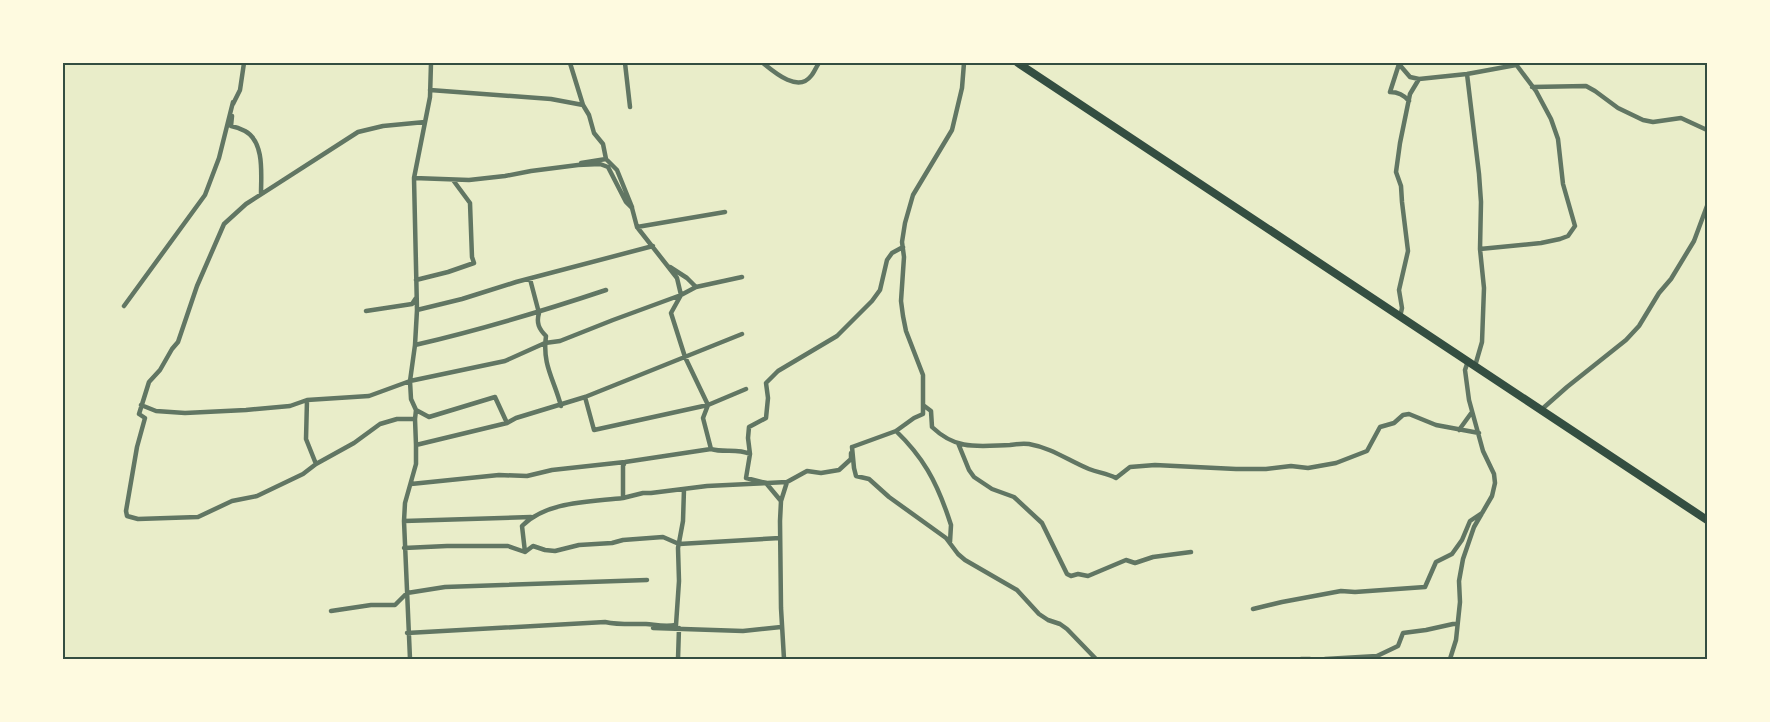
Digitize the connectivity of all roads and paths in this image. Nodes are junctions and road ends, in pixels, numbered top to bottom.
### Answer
1 (244, 63) edge
2 (431, 63) edge
3 (570, 63) edge
4 (625, 63) edge
5 (763, 63) edge
6 (819, 63) edge
7 (964, 63) edge
8 (1018, 63) edge
9 (1399, 63) edge
10 (1515, 64) edge
11 (1467, 75) junction
12 (1419, 79) junction
13 (1532, 87) junction
14 (430, 90) junction
15 (1409, 101) junction
16 (233, 102) junction
17 (583, 105) junction
18 (630, 107) dead end
19 (425, 123) junction
20 (1707, 130) edge
21 (606, 159) junction
22 (531, 171) junction
23 (414, 178) junction
24 (453, 179) junction
25 (261, 194) junction
26 (1707, 206) edge
27 (632, 208) junction
28 (725, 212) dead end
29 (637, 227) junction
30 (652, 246) junction
31 (903, 247) junction
32 (1480, 249) junction
33 (664, 264) junction
34 (742, 277) dead end
35 (531, 279) junction
36 (416, 280) junction
37 (696, 287) junction
38 (606, 290) dead end
39 (681, 295) junction
40 (416, 298) junction
41 (124, 306) dead end
42 (417, 310) junction
43 (366, 311) dead end
44 (539, 313) junction
45 (1400, 317) junction
46 (742, 334) dead end
47 (545, 343) junction
48 (415, 345) junction
49 (686, 357) junction
50 (1472, 364) junction
51 (410, 381) junction
52 (746, 388) dead end
53 (585, 397) junction
54 (307, 400) junction
55 (141, 405) junction
56 (708, 405) junction
57 (923, 405) junction
58 (561, 406) junction
59 (416, 410) junction
60 (1541, 410) junction
61 (1472, 412) junction
62 (415, 419) junction
63 (507, 423) junction
64 (1459, 430) junction
65 (896, 431) junction
66 (1479, 433) junction
67 (958, 443) junction
68 (416, 445) junction
69 (852, 447) junction
70 (711, 449) junction
71 (750, 454) junction
72 (625, 462) junction
73 (316, 464) junction
74 (788, 482) junction
75 (766, 483) junction
76 (411, 484) junction
77 (684, 489) junction
78 (623, 498) junction
79 (781, 501) junction
80 (1483, 513) junction
81 (531, 517) junction
82 (1707, 520) edge
83 (404, 521) junction
84 (780, 538) junction
85 (950, 542) junction
86 (679, 544) junction
87 (404, 548) junction
88 (525, 552) junction
89 (1191, 552) dead end
90 (647, 580) dead end
91 (678, 586) junction
92 (407, 593) junction
93 (1253, 609) dead end
94 (330, 611) dead end
95 (1457, 624) junction
96 (782, 627) junction
97 (653, 628) dead end
98 (679, 629) junction
99 (407, 633) junction
100 (410, 659) edge
101 (678, 659) edge
102 (784, 659) edge
103 (1096, 659) edge
104 (1300, 659) edge
105 (1310, 659) edge
106 (1325, 659) edge
107 (1450, 659) edge

1 - 16 street
2 - 14 street
3 - 17 street
4 - 18 street
5 - 6 street
7 - 31 street
8 - 45 highway
9 - 12 street
9 - 15 street
10 - 11 street
10 - 13 street
11 - 12 street
11 - 32 street
12 - 15 street
13 - 20 street
13 - 32 street
14 - 17 street
14 - 19 street
15 - 45 street
16 - 25 street
16 - 41 street
17 - 21 street
19 - 23 street
19 - 25 street
21 - 22 street
21 - 27 street
22 - 24 street
22 - 27 street
23 - 24 street
23 - 36 street
24 - 36 street
25 - 55 street
26 - 60 street
27 - 29 street
28 - 29 street
29 - 30 street
30 - 33 street
30 - 35 street
31 - 57 street
31 - 71 street
32 - 50 street
33 - 37 street
33 - 39 street
34 - 37 street
35 - 42 street
35 - 44 street
36 - 40 street
37 - 39 street
38 - 44 street
39 - 47 street
39 - 49 street
40 - 42 street
40 - 43 street
42 - 48 street
44 - 47 street
44 - 48 street
45 - 50 highway
46 - 49 street
47 - 51 street
47 - 58 street
48 - 51 street
49 - 53 street
49 - 56 street
50 - 60 highway
50 - 61 street
51 - 54 street
51 - 59 street
52 - 56 street
53 - 56 street
53 - 58 street
54 - 55 street
54 - 73 street
55 - 73 street
56 - 70 street
57 - 65 street
57 - 67 street
58 - 63 street
59 - 62 street
59 - 63 street
60 - 82 highway
61 - 64 street
61 - 66 street
62 - 68 street
62 - 73 street
63 - 68 street
64 - 66 street
64 - 67 street
65 - 69 street
65 - 85 street
66 - 80 street
67 - 89 street
68 - 76 street
69 - 74 street
69 - 85 street
70 - 71 street
70 - 72 street
71 - 75 street
72 - 76 street
72 - 78 street
74 - 75 street
74 - 79 street
75 - 77 street
75 - 79 street
76 - 83 street
77 - 78 street
77 - 86 street
78 - 81 street
79 - 84 street
80 - 93 street
80 - 95 street
81 - 83 street
81 - 88 street
83 - 87 street
84 - 86 street
84 - 96 street
85 - 103 street
86 - 88 street
86 - 91 street
87 - 88 street
87 - 92 street
90 - 92 street
91 - 98 street
91 - 99 street
92 - 94 street
92 - 99 street
95 - 106 street
95 - 107 street
96 - 98 street
96 - 102 street
97 - 98 street
98 - 101 street
99 - 100 street
104 - 105 street

